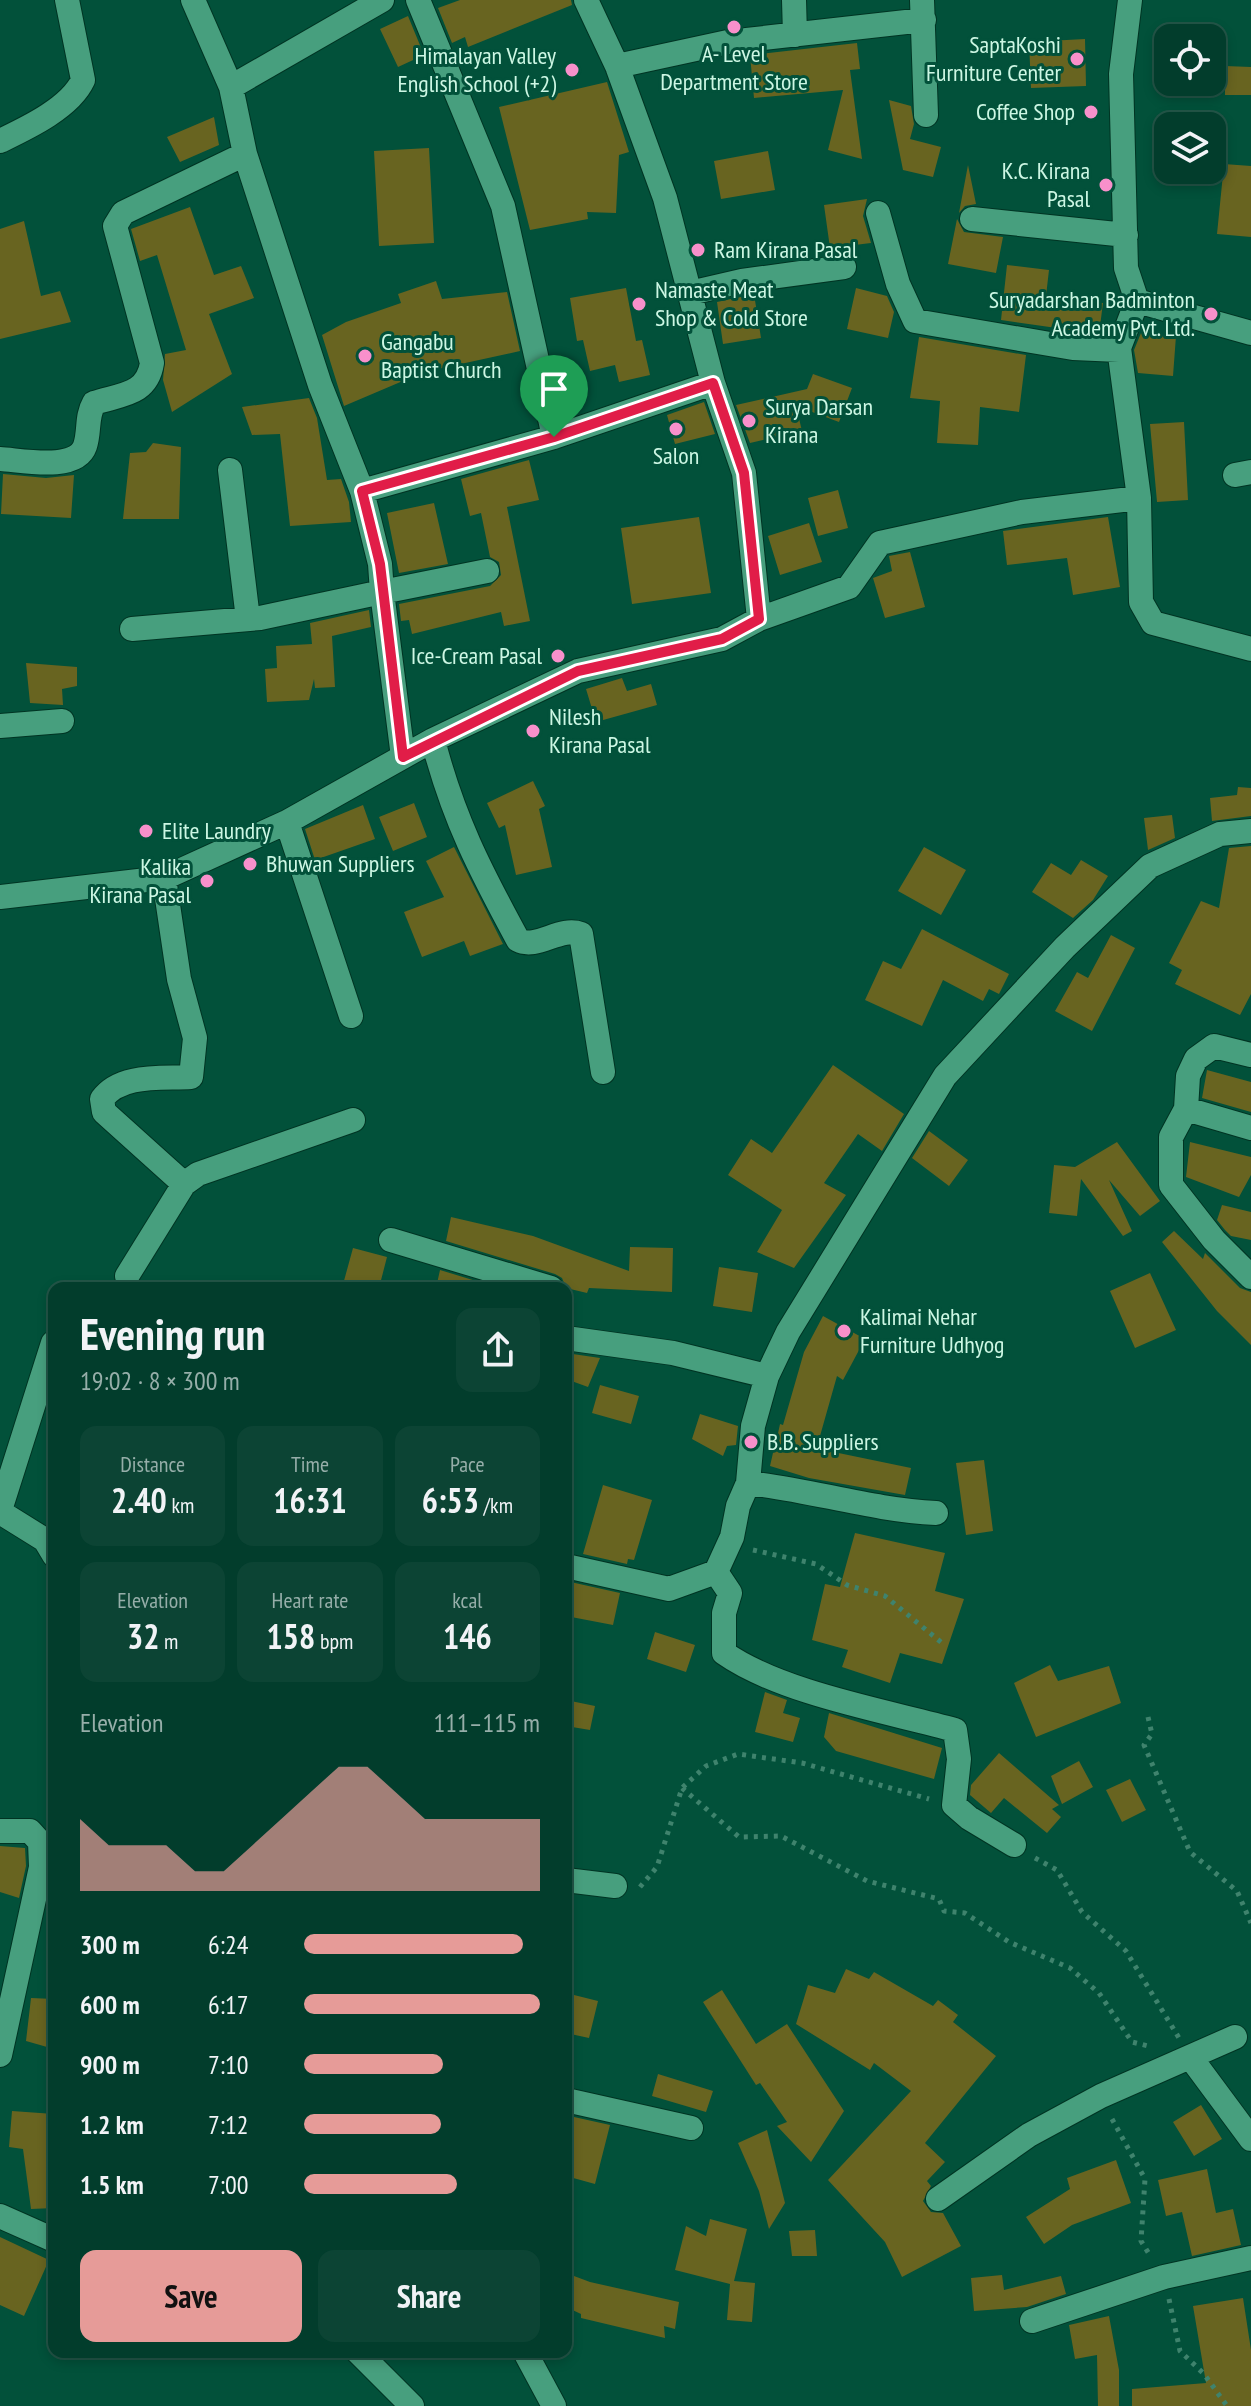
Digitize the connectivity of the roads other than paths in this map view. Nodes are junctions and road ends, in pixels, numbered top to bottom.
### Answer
1 (67, 0) edge
2 (193, 0) edge
3 (382, 0) edge
4 (418, 0) edge
5 (586, 0) edge
6 (794, 0) edge
7 (1130, 0) edge
8 (923, 10) edge
9 (795, 35) junction
10 (617, 66) junction
11 (231, 87) junction
12 (926, 115) dead end
13 (1, 139) edge
14 (245, 154) junction
15 (878, 213) dead end
16 (972, 219) dead end
17 (1126, 235) junction
18 (844, 267) dead end
19 (690, 293) junction
20 (1137, 301) junction
21 (1251, 333) edge
22 (1119, 350) junction
23 (713, 383) junction
24 (554, 437) junction
25 (0, 459) edge
26 (230, 470) dead end
27 (362, 491) junction
28 (1139, 498) junction
29 (487, 571) dead end
30 (382, 592) junction
31 (248, 619) junction
32 (759, 619) junction
33 (132, 629) dead end
34 (1251, 649) edge
35 (62, 721) dead end
36 (0, 726) edge
37 (433, 740) junction
38 (403, 757) junction
39 (287, 822) junction
40 (1251, 831) edge
41 (164, 878) junction
42 (0, 897) edge
43 (351, 1016) dead end
44 (1251, 1055) edge
45 (603, 1072) dead end
46 (1186, 1109) junction
47 (353, 1120) dead end
48 (1251, 1128) edge
49 (184, 1184) junction
50 (391, 1240) dead end
51 (1249, 1271) edge
52 (127, 1276) dead end
53 (531, 1282) edge
54 (572, 1339) edge
55 (48, 1359) edge
56 (767, 1376) junction
57 (748, 1483) junction
58 (0, 1511) edge
59 (936, 1513) dead end
60 (48, 1545) edge
61 (572, 1567) edge
62 (716, 1572) junction
63 (0, 1831) edge
64 (1014, 1845) road end
65 (572, 1881) edge
66 (615, 1886) road end
67 (1235, 2037) dead end
68 (0, 2055) edge
69 (1182, 2063) junction
70 (572, 2101) edge
71 (691, 2128) dead end
72 (1251, 2139) edge
73 (938, 2199) dead end
74 (0, 2216) edge
75 (48, 2237) edge
76 (1251, 2258) edge
77 (1032, 2321) dead end
78 (364, 2358) edge
79 (528, 2358) edge
80 (412, 2406) edge
81 (554, 2406) edge

1 - 13 street
2 - 11 street
3 - 11 street
4 - 24 street
5 - 10 street
6 - 9 street
7 - 17 street
8 - 9 street
8 - 12 street
9 - 10 street
10 - 19 street
11 - 14 street
14 - 25 street
14 - 27 street
15 - 22 street
16 - 17 street
17 - 20 street
18 - 19 street
19 - 23 street
20 - 21 street
20 - 22 street
22 - 28 street
23 - 24 street
23 - 32 street
24 - 27 street
26 - 31 street
27 - 30 street
28 - 32 street
28 - 34 street
29 - 30 street
30 - 31 street
30 - 38 street
31 - 33 street
32 - 37 street
35 - 36 street
37 - 38 street
37 - 45 street
38 - 39 street
39 - 41 street
39 - 43 street
40 - 56 street
41 - 42 street
41 - 49 street
44 - 46 street
46 - 48 street
46 - 51 street
47 - 49 street
49 - 52 street
50 - 53 street
54 - 56 street
55 - 58 street
56 - 57 street
57 - 59 street
57 - 62 street
58 - 60 street
61 - 62 street
62 - 64 street
63 - 68 street
65 - 66 street
67 - 69 street
69 - 72 street
69 - 73 street
70 - 71 street
74 - 75 street
76 - 77 street
78 - 80 street
79 - 81 street

